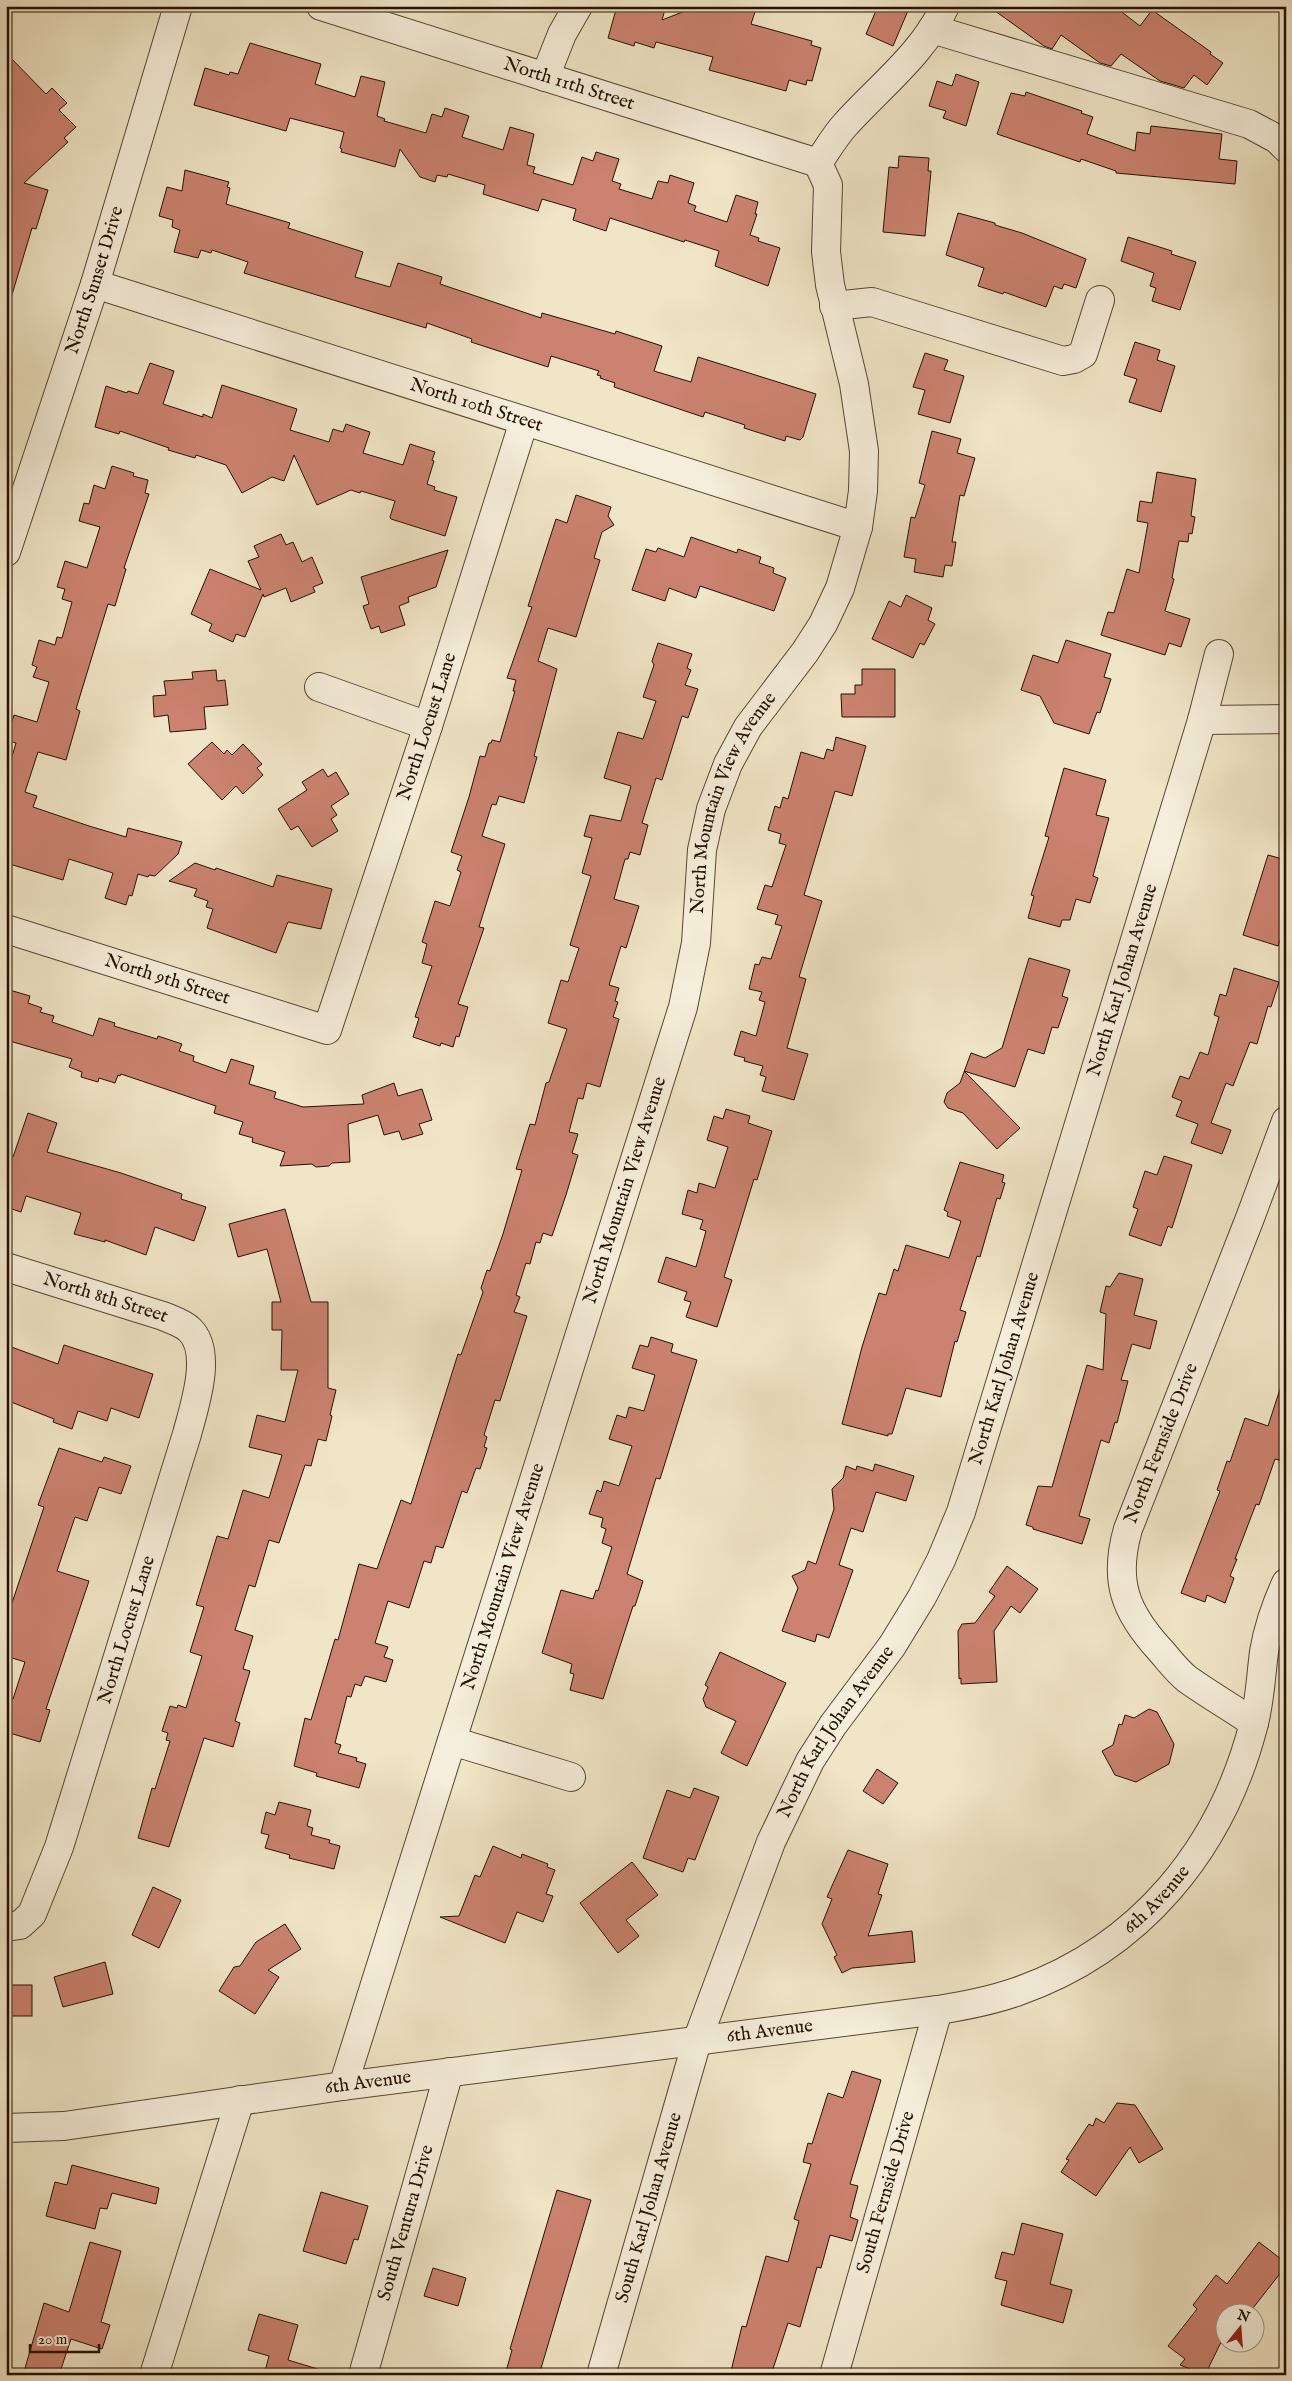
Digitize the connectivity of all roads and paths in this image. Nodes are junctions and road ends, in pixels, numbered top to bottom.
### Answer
1 (178, 6) edge
2 (321, 6) edge
3 (578, 6) edge
4 (938, 18) edge
5 (545, 77) junction
6 (1286, 148) edge
7 (818, 163) junction
8 (95, 284) junction
9 (1100, 300) dead end
10 (834, 306) junction
11 (524, 422) junction
12 (858, 527) junction
13 (6, 552) edge
14 (1218, 654) dead end
15 (319, 687) dead end
16 (1286, 719) edge
17 (1202, 720) junction
18 (428, 726) junction
19 (6, 929) edge
20 (327, 1030) joint
21 (1286, 1121) edge
22 (6, 1267) edge
23 (196, 1341) joint
24 (1286, 1583) edge
25 (1254, 1722) junction
26 (452, 1741) junction
27 (571, 1777) dead end
28 (6, 1927) edge
29 (938, 2010) junction
30 (697, 2041) junction
31 (449, 2072) junction
32 (343, 2086) junction
33 (240, 2100) junction
34 (6, 2128) edge
35 (154, 2375) edge
36 (363, 2375) edge
37 (601, 2375) edge
38 (834, 2375) edge

1 - 8 street, North Sunset Drive
2 - 5 street, North 11th Street
3 - 5 street
4 - 6 street
4 - 7 street
5 - 7 street, North 11th Street
7 - 10 street, North Mountain View Avenue
8 - 11 street, North 10th Street
8 - 13 street, North Sunset Drive
9 - 10 street
10 - 12 street, North Mountain View Avenue
11 - 12 street, North 10th Street
11 - 18 street, North Locust Lane
12 - 26 street, North Mountain View Avenue
14 - 17 street, North Karl Johan Avenue
15 - 18 street
16 - 17 street
17 - 30 street, North Karl Johan Avenue
18 - 20 street, North Locust Lane
19 - 20 street, North 9th Street
21 - 25 street, North Fernside Drive
22 - 23 street, North 8th Street
23 - 28 street, North Locust Lane
24 - 25 street, 6th Avenue
25 - 29 street, 6th Avenue
26 - 27 street
26 - 32 street, North Mountain View Avenue
29 - 30 street, 6th Avenue
29 - 38 street, South Fernside Drive
30 - 31 street, 6th Avenue
30 - 37 street, South Karl Johan Avenue
31 - 32 street, 6th Avenue
31 - 36 street, South Ventura Drive
32 - 33 street, 6th Avenue
33 - 34 street, 6th Avenue
33 - 35 street

